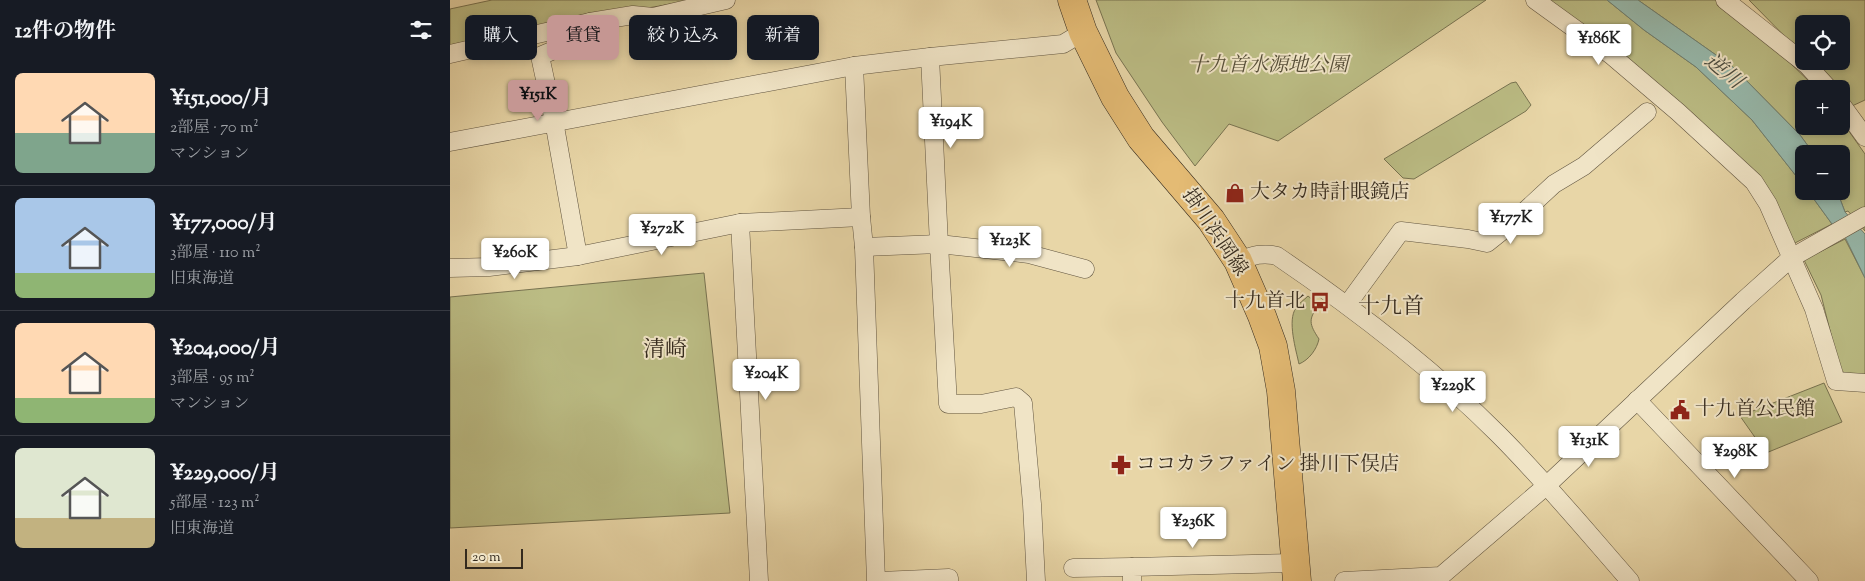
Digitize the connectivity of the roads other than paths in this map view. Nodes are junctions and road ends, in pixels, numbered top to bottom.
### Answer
1 (726, 0) edge
2 (1072, 0) edge
3 (1535, 0) edge
4 (1725, 0) edge
5 (619, 17) edge
6 (547, 32) edge
7 (1084, 32) junction
8 (547, 53) edge
9 (450, 54) edge
10 (930, 57) junction
11 (854, 66) junction
12 (1821, 80) edge
13 (1647, 112) dead end
14 (1850, 116) edge
15 (554, 121) junction
16 (1865, 137) edge
17 (450, 142) edge
18 (1865, 216) edge
19 (861, 217) junction
20 (740, 223) junction
21 (939, 244) junction
22 (864, 247) junction
23 (578, 256) junction
24 (1794, 257) junction
25 (1238, 261) junction
26 (450, 268) edge
27 (1084, 269) dead end
28 (1347, 305) junction
29 (1865, 383) edge
30 (1637, 400) junction
31 (1546, 486) junction
32 (1073, 568) dead end
33 (1296, 572) edge
34 (1132, 574) edge
35 (759, 581) edge
36 (876, 581) edge
37 (880, 581) edge
38 (949, 581) edge
39 (1036, 581) edge
40 (1344, 581) edge
41 (1630, 581) edge
42 (1809, 581) edge

1 - 5 street
2 - 7 main road, 掛川浜岡線
3 - 24 street
4 - 12 street
6 - 9 street
7 - 10 street
7 - 25 main road, 掛川浜岡線
8 - 15 street
10 - 11 street
10 - 21 street
11 - 15 street
11 - 19 street
13 - 28 street
14 - 16 street
15 - 17 street
15 - 23 street
18 - 24 street
19 - 20 street
19 - 22 street
20 - 23 street
20 - 35 street
21 - 22 street
21 - 27 street
21 - 39 street
22 - 36 street
23 - 26 street
24 - 29 street
24 - 30 street
25 - 28 street
25 - 33 main road, 掛川浜岡線
28 - 31 street
30 - 31 street
30 - 42 street
31 - 40 street
31 - 41 street
32 - 34 street
33 - 34 street
37 - 38 street

